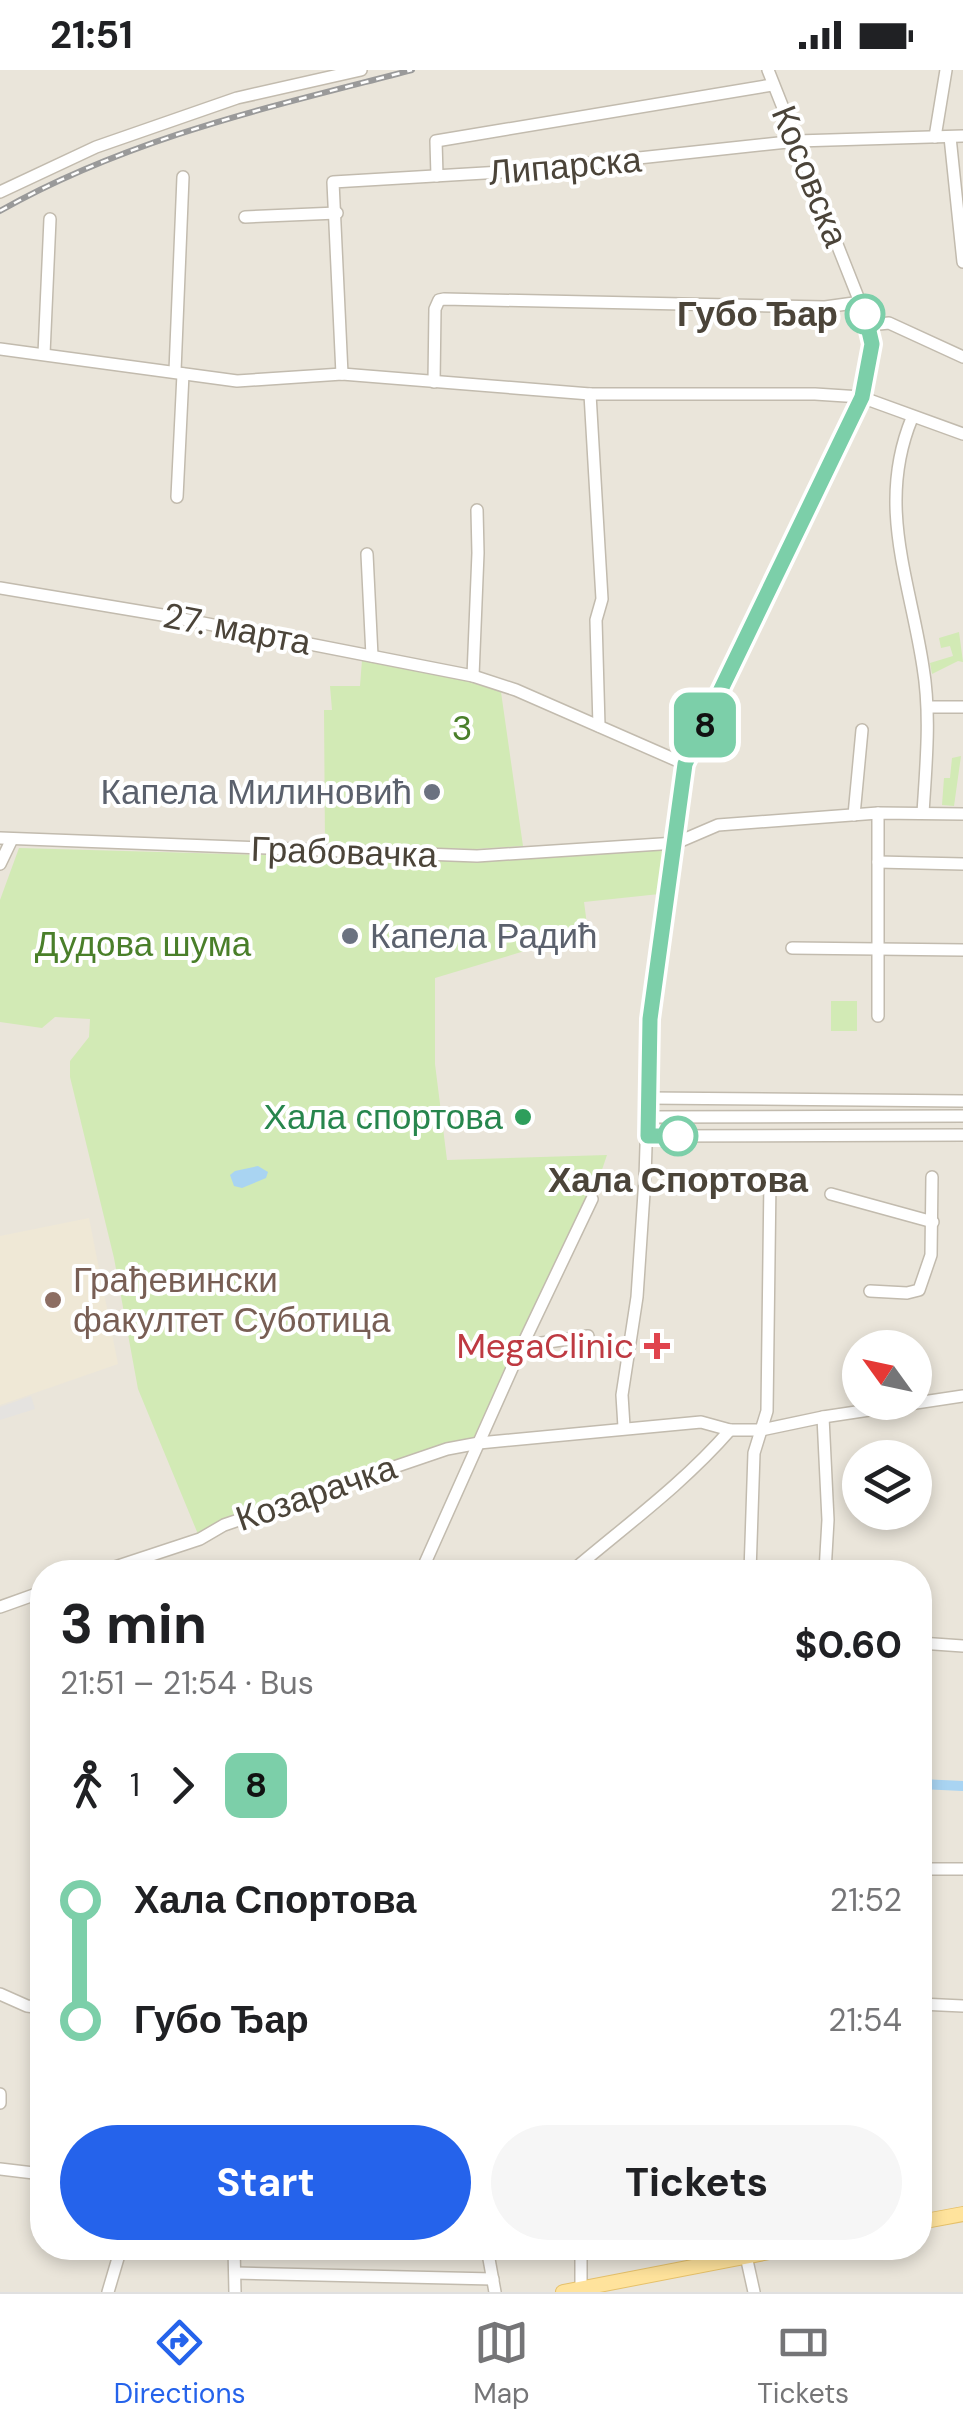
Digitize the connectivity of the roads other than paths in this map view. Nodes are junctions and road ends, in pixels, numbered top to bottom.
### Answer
1 (362, 70) edge
2 (768, 70) edge
3 (946, 70) edge
4 (772, 85) junction
5 (935, 137) junction
6 (956, 137) edge
7 (797, 142) junction
8 (437, 176) junction
9 (183, 178) dead end
10 (0, 192) edge
11 (337, 213) junction
12 (245, 217) dead end
13 (50, 219) dead end
14 (963, 262) edge
15 (860, 302) junction
16 (870, 324) junction
17 (0, 349) edge
18 (44, 354) junction
19 (963, 357) edge
20 (179, 373) junction
21 (342, 374) junction
22 (434, 382) junction
23 (590, 394) junction
24 (862, 397) junction
25 (912, 418) junction
26 (963, 434) edge
27 (177, 497) dead end
28 (477, 510) dead end
29 (368, 554) dead end
30 (0, 588) edge
31 (372, 656) junction
32 (473, 676) junction
33 (928, 707) junction
34 (963, 707) edge
35 (599, 726) junction
36 (862, 730) dead end
37 (685, 764) junction
38 (923, 813) junction
39 (878, 814) junction
40 (963, 814) edge
41 (854, 816) junction
42 (6, 838) edge
43 (676, 843) junction
44 (878, 862) junction
45 (0, 864) edge
46 (963, 864) edge
47 (792, 948) dead end
48 (878, 949) junction
49 (963, 950) edge
50 (878, 1016) dead end
51 (648, 1098) junction
52 (963, 1101) edge
53 (963, 1116) edge
54 (648, 1117) junction
55 (963, 1135) edge
56 (648, 1136) junction
57 (932, 1177) dead end
58 (770, 1179) dead end
59 (832, 1194) dead end
60 (592, 1199) dead end
61 (932, 1222) junction
62 (870, 1291) dead end
63 (588, 1336) dead end
64 (522, 1346) junction
65 (963, 1396) edge
66 (824, 1417) junction
67 (624, 1427) junction
68 (730, 1430) junction
69 (761, 1430) junction
70 (479, 1443) junction
71 (136, 1560) edge
72 (426, 1560) edge
73 (586, 1560) edge
74 (750, 1560) edge
75 (826, 1560) edge
76 (30, 1596) edge
77 (0, 1607) edge
78 (932, 1644) edge
79 (963, 1646) edge
80 (932, 1869) edge
81 (963, 1870) edge
82 (0, 1994) edge
83 (932, 2005) edge
84 (30, 2006) edge
85 (963, 2006) edge
86 (0, 2094) edge
87 (0, 2103) edge
88 (0, 2169) edge
89 (30, 2173) edge
90 (963, 2214) edge
91 (932, 2220) edge
92 (117, 2260) edge
93 (234, 2260) edge
94 (489, 2260) edge
95 (577, 2260) edge
96 (726, 2260) edge
97 (747, 2260) edge
98 (235, 2273) junction
99 (494, 2285) edge
100 (570, 2291) edge
101 (108, 2292) edge
102 (235, 2292) edge
103 (754, 2292) edge

1 - 10 street
2 - 4 street, Косовска
3 - 5 street
4 - 7 street, Косовска
4 - 8 street
5 - 6 street, Липарска
5 - 7 street, Липарска
6 - 14 street
7 - 8 street, Липарска
7 - 15 street, Косовска
8 - 11 street, Липарска
9 - 20 street
11 - 12 street
11 - 21 street
13 - 18 street
15 - 16 street, Косовска
15 - 22 street
16 - 19 street
16 - 24 street, Косовска
17 - 18 street
18 - 20 street
20 - 21 street
20 - 27 street
21 - 22 street
22 - 23 street
23 - 24 street
23 - 35 street
24 - 25 street
24 - 37 street, Косовска
25 - 26 street
25 - 33 street
28 - 32 street
29 - 31 street
30 - 31 street, 27. марта
31 - 32 street, 27. марта
32 - 35 street, 27. марта
33 - 34 street
33 - 38 street
35 - 37 street, 27. марта
36 - 41 street
37 - 43 street, Косовска
38 - 39 street, Грабовачка
38 - 40 street, Грабовачка
39 - 41 street, Грабовачка
39 - 44 street
41 - 43 street, Грабовачка
42 - 43 street, Грабовачка
42 - 45 street, Грабовачка
43 - 51 street, Косовска
44 - 46 street
44 - 48 street
47 - 48 street
48 - 49 street
48 - 50 street
51 - 52 street
51 - 54 street, Косовска
53 - 54 street
54 - 56 street, Косовска
55 - 56 street
56 - 67 street, Косовска
57 - 61 street
58 - 69 street
59 - 61 street
60 - 64 street
61 - 62 street
63 - 64 street
64 - 70 street
65 - 66 street, Козарачка
66 - 69 street, Козарачка
66 - 75 street
67 - 68 street, Козарачка
67 - 70 street, Козарачка
68 - 69 street, Козарачка
68 - 73 street
69 - 74 street
70 - 71 street, Козарачка
70 - 72 street
76 - 77 street
78 - 79 street
80 - 81 street
82 - 84 street
83 - 85 street
86 - 87 street
88 - 89 street
90 - 91 main road
92 - 101 street
93 - 98 street
94 - 99 street
95 - 100 street
96 - 100 main road
97 - 103 street
98 - 99 street
98 - 102 street

